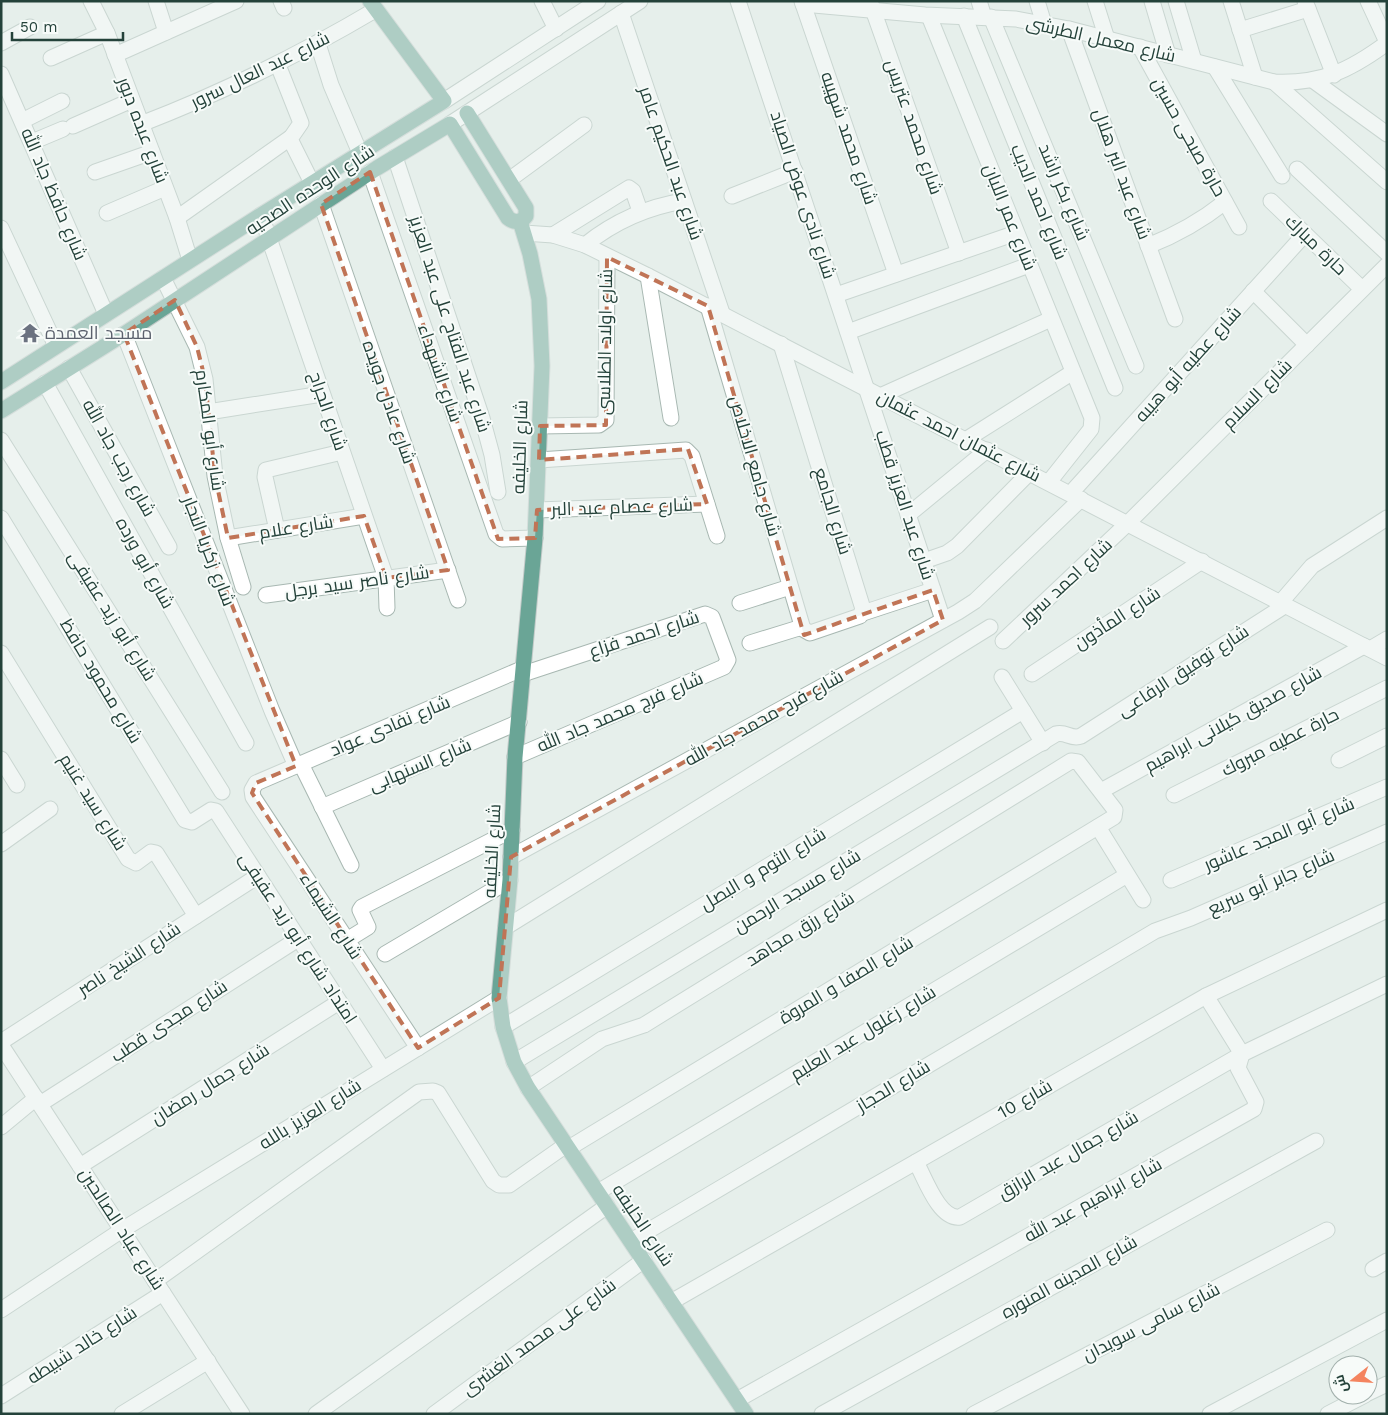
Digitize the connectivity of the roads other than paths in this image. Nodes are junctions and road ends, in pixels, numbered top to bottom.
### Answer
1 (90, 1) edge
2 (156, 1) edge
3 (236, 1) edge
4 (542, 1) edge
5 (598, 1) edge
6 (640, 1) edge
7 (738, 1) edge
8 (979, 1) edge
9 (1037, 1) edge
10 (1095, 1) edge
11 (1152, 1) edge
12 (1176, 1) edge
13 (1231, 1) edge
14 (1368, 1) edge
15 (802, 3) edge
16 (1306, 5) edge
17 (373, 6) edge
18 (872, 6) edge
19 (925, 11) edge
20 (621, 13) junction
21 (964, 16) junction
22 (988, 17) junction
23 (1044, 24) junction
24 (30, 27) dead end
25 (556, 29) junction
26 (1069, 29) junction
27 (1240, 30) junction
28 (166, 32) junction
29 (107, 33) junction
30 (1107, 39) junction
31 (1, 43) edge
32 (1387, 43) edge
33 (318, 44) junction
34 (1140, 47) junction
35 (115, 55) junction
36 (1168, 55) junction
37 (51, 58) dead end
38 (1194, 61) junction
39 (278, 65) junction
40 (1215, 67) junction
41 (1, 74) edge
42 (1334, 75) junction
43 (1255, 77) junction
44 (1314, 80) junction
45 (1274, 82) junction
46 (132, 100) junction
47 (62, 101) dead end
48 (444, 101) junction
49 (467, 113) junction
50 (22, 121) junction
51 (141, 124) junction
52 (450, 124) junction
53 (584, 124) dead end
54 (1387, 134) edge
55 (290, 138) junction
56 (32, 142) junction
57 (363, 151) junction
58 (152, 152) junction
59 (395, 157) junction
60 (1297, 168) dead end
61 (374, 170) junction
62 (795, 171) junction
63 (95, 172) dead end
64 (1282, 176) dead end
65 (509, 180) junction
66 (1387, 182) edge
67 (312, 183) junction
68 (165, 188) junction
69 (732, 196) dead end
70 (684, 201) junction
71 (1271, 201) dead end
72 (1225, 202) junction
73 (321, 204) junction
74 (640, 211) junction
75 (107, 213) dead end
76 (261, 215) junction
77 (177, 218) junction
78 (522, 227) junction
79 (1239, 227) dead end
80 (1, 228) edge
81 (1016, 233) junction
82 (1305, 234) junction
83 (553, 235) junction
84 (270, 238) junction
85 (584, 245) junction
86 (1148, 246) junction
87 (959, 253) junction
88 (1387, 253) edge
89 (607, 257) junction
90 (190, 260) junction
91 (1029, 265) junction
92 (1387, 265) edge
93 (896, 274) junction
94 (648, 276) junction
95 (163, 278) junction
96 (1362, 290) junction
97 (1253, 291) junction
98 (836, 295) junction
99 (175, 300) junction
100 (708, 306) junction
101 (722, 313) junction
102 (106, 314) junction
103 (1051, 319) junction
104 (1175, 319) dead end
105 (848, 332) junction
106 (124, 334) junction
107 (781, 344) junction
108 (1307, 344) junction
109 (56, 346) junction
110 (1136, 366) dead end
111 (69, 368) junction
112 (1073, 372) junction
113 (1, 382) edge
114 (45, 383) junction
115 (1115, 388) dead end
116 (873, 393) junction
117 (322, 394) junction
118 (1, 411) edge
119 (208, 412) junction
120 (671, 418) dead end
121 (540, 426) junction
122 (967, 439) junction
123 (1, 440) edge
124 (987, 450) junction
125 (342, 452) junction
126 (540, 460) junction
127 (1030, 472) junction
128 (1049, 482) junction
129 (498, 492) dead end
130 (1076, 496) junction
131 (707, 504) junction
132 (537, 510) junction
133 (908, 515) junction
134 (364, 516) junction
135 (1, 518) edge
136 (1387, 518) edge
137 (1128, 523) junction
138 (277, 530) junction
139 (717, 536) dead end
140 (228, 538) junction
141 (535, 538) junction
142 (170, 547) dead end
143 (924, 561) junction
144 (1202, 561) junction
145 (1009, 568) joint
146 (448, 570) junction
147 (386, 578) junction
148 (242, 587) dead end
149 (790, 587) junction
150 (934, 590) junction
151 (266, 595) dead end
152 (458, 600) dead end
153 (740, 603) dead end
154 (1284, 604) junction
155 (387, 608) dead end
156 (863, 613) junction
157 (943, 620) junction
158 (802, 626) junction
159 (990, 627) dead end
160 (1387, 639) edge
161 (1004, 641) dead end
162 (750, 643) dead end
163 (1367, 647) junction
164 (1, 653) edge
165 (1387, 658) edge
166 (724, 667) joint
167 (523, 671) junction
168 (1032, 674) dead end
169 (1002, 677) dead end
170 (1387, 688) edge
171 (1023, 710) junction
172 (518, 722) junction
173 (1081, 736) joint
174 (1387, 736) edge
175 (246, 743) dead end
176 (1043, 743) junction
177 (516, 757) junction
178 (1, 759) edge
179 (1339, 760) dead end
180 (299, 765) junction
181 (256, 783) joint
182 (17, 785) dead end
183 (1387, 787) edge
184 (222, 792) dead end
185 (1101, 792) junction
186 (1174, 795) dead end
187 (322, 807) junction
188 (50, 810) dead end
189 (210, 810) joint
190 (1098, 826) junction
191 (512, 830) junction
192 (1387, 832) edge
193 (1, 844) edge
194 (510, 857) junction
195 (351, 865) dead end
196 (1127, 875) junction
197 (258, 876) junction
198 (510, 880) junction
199 (1171, 880) dead end
200 (1143, 900) dead end
201 (1387, 910) edge
202 (196, 916) junction
203 (506, 927) junction
204 (1155, 931) joint
205 (298, 939) junction
206 (348, 940) junction
207 (384, 954) dead end
208 (1387, 984) edge
209 (1206, 996) junction
210 (499, 998) junction
211 (339, 1002) junction
212 (503, 1027) junction
213 (418, 1048) junction
214 (3, 1051) edge
215 (1242, 1054) junction
216 (514, 1062) junction
217 (383, 1069) junction
218 (528, 1088) junction
219 (38, 1101) junction
220 (1, 1127) edge
221 (1316, 1141) dead end
222 (568, 1147) junction
223 (916, 1162) junction
224 (80, 1166) junction
225 (598, 1192) junction
226 (607, 1206) junction
227 (122, 1230) junction
228 (1327, 1230) dead end
229 (631, 1241) junction
230 (644, 1260) junction
231 (1387, 1261) edge
232 (1373, 1268) dead end
233 (159, 1287) junction
234 (671, 1302) junction
235 (1, 1310) edge
236 (1387, 1320) edge
237 (208, 1361) junction
238 (1, 1396) edge
239 (737, 1400) junction
240 (1345, 1405) edge
241 (237, 1412) edge
242 (122, 1414) edge
243 (316, 1414) edge
244 (434, 1414) edge
245 (746, 1414) edge
246 (822, 1414) edge
247 (974, 1414) edge
248 (1210, 1414) edge
249 (1328, 1414) edge

1 - 29 street, شارع عبده دبور
2 - 28 street
3 - 28 street
4 - 25 street
5 - 25 street, شارع الوحده الصحيه
6 - 20 street, شارع الوحده الصحيه
7 - 62 street, شارع نادى عوض الصياد
8 - 22 street, شارع بكر راشد
9 - 23 street
10 - 30 street
11 - 36 street
12 - 38 street
13 - 27 street
14 - 32 street
15 - 18 street, شارع معمل الطرشى
15 - 93 street, شارع محمد شهيبه
16 - 27 street
16 - 42 street
17 - 33 street, شارع عبد العال سرور
17 - 48 main road
18 - 19 street, شارع معمل الطرشى
18 - 87 street, شارع محمد عتريس
19 - 21 street, شارع معمل الطرشى
19 - 81 street, شارع عمر اللبان
20 - 49 street, شارع الوحده الصحيه
20 - 70 street, شارع عبد الحكيم عامر
21 - 22 street, شارع معمل الطرشى
21 - 115 street, شارع احمد الديب
22 - 23 street, شارع معمل الطرشى
22 - 110 street, شارع بكر راشد
23 - 26 street, شارع معمل الطرشى
24 - 31 street
25 - 48 street, شارع الوحده الصحيه
26 - 30 street, شارع معمل الطرشى
26 - 86 street, شارع عبد البر هلال
27 - 43 street
28 - 35 street
29 - 35 street, شارع عبده دبور
29 - 37 street
30 - 34 street, شارع معمل الطرشى
32 - 42 street, شارع معمل الطرشى
33 - 39 street, شارع عبد العال سرور
33 - 57 street
34 - 36 street, شارع معمل الطرشى
34 - 72 street, حارة صبحى حسين
35 - 46 street, شارع عبده دبور
36 - 38 street, شارع معمل الطرشى
38 - 40 street, شارع معمل الطرشى
39 - 51 street, شارع عبد العال سرور
39 - 55 street
40 - 43 street, شارع معمل الطرشى
40 - 64 street
41 - 50 street, شارع حافظ جاد الله
42 - 44 street, شارع معمل الطرشى
43 - 45 street, شارع معمل الطرشى
44 - 45 street, شارع معمل الطرشى
44 - 54 street
45 - 66 street
46 - 51 street, شارع عبده دبور
46 - 56 street
47 - 50 street
48 - 57 main road, شارع الوحده الصحيه
49 - 52 street, شارع الوحده الصحيه
49 - 65 main road, شارع الخليفه
50 - 56 street, شارع حافظ جاد الله
51 - 58 street, شارع عبده دبور
52 - 59 main road, شارع الوحده الصحيه
52 - 78 main road
53 - 65 street
55 - 67 street
55 - 77 street
56 - 102 street, شارع حافظ جاد الله
57 - 61 main road
57 - 67 main road, شارع الوحده الصحيه
58 - 63 street
58 - 68 street, شارع عبده دبور
59 - 61 main road, شارع الوحده الصحيه
59 - 129 street, شارع عبد الفتاح على عبد العزيز
60 - 88 street
61 - 73 main road, شارع الوحده الصحيه
61 - 141 street, شارع الشهداء
62 - 69 street
62 - 98 street, شارع نادى عوض الصياد
65 - 78 main road, شارع الخليفه
67 - 76 main road, شارع الوحده الصحيه
68 - 75 street
68 - 77 street, شارع عبده دبور
70 - 74 street
70 - 101 street, شارع عبد الحكيم عامر
71 - 82 street, حارة مبارك
72 - 79 street, حارة صبحى حسين
72 - 86 street
73 - 84 main road, شارع الوحده الصحيه
73 - 146 street, شارع عادل جويده
74 - 83 street
74 - 85 street
76 - 84 street, شارع الجراح
76 - 90 main road, شارع الوحده الصحيه
77 - 90 street, شارع عبده دبور
78 - 83 street, شارع عثمان احمد عثمان
78 - 121 main road, شارع الخليفه
80 - 109 street
81 - 87 street
81 - 91 street, شارع عمر اللبان
82 - 96 street, حارة مبارك
82 - 97 street, شارع عطيه أبو هيبه
83 - 85 street, شارع عثمان احمد عثمان
84 - 99 main road, شارع الوحده الصحيه
84 - 117 street, شارع الجراح
85 - 89 street, شارع عثمان احمد عثمان
86 - 104 street, شارع عبد البر هلال
87 - 93 street
89 - 94 street, شارع عثمان احمد عثمان
89 - 121 street, شارع اولاد الطلاسى
90 - 95 main road, شارع الوحده الصحيه
91 - 103 street, شارع عمر اللبان
91 - 105 street
92 - 96 street, شارع السلام
93 - 98 street
94 - 100 street, شارع عثمان احمد عثمان
94 - 120 street
95 - 99 street, شارع أبو المكارم
95 - 102 main road, شارع الوحده الصحيه
96 - 108 street, شارع السلام
97 - 108 street
97 - 130 street, شارع عطيه أبو هيبه
98 - 105 street, شارع نادى عوض الصياد
99 - 106 main road, شارع الوحده الصحيه
99 - 119 street, شارع أبو المكارم
100 - 101 street, شارع عثمان احمد عثمان
100 - 149 street, شارع جامع الاخلاص
101 - 107 street, شارع عثمان احمد عثمان
102 - 109 main road, شارع الوحده الصحيه
103 - 112 street, شارع عمر اللبان
103 - 116 street
105 - 116 street, شارع نادى عوض الصياد
106 - 111 main road, شارع الوحده الصحيه
106 - 180 street, شارع زكريا النجار
107 - 116 street, شارع عثمان احمد عثمان
107 - 156 street, شارع الجامع
108 - 137 street, شارع السلام
109 - 113 main road, شارع الوحده الصحيه
111 - 114 main road, شارع الوحده الصحيه
111 - 142 street, شارع رجب جاد الله
112 - 122 street
112 - 128 street, شارع عمر اللبان
114 - 118 main road, شارع الوحده الصحيه
114 - 175 street, شارع أبو ورده
116 - 122 street, شارع عثمان احمد عثمان
116 - 133 street, شارع عبد العزيز قطب
117 - 119 street
117 - 125 street, شارع الجراح
119 - 140 street, شارع أبو المكارم
121 - 126 main road, شارع الخليفه
122 - 124 street, شارع عثمان احمد عثمان
123 - 184 street, شارع أبو زيد عفيفى
124 - 127 street, شارع عثمان احمد عثمان
124 - 133 street
125 - 134 street, شارع الجراح
125 - 138 street
126 - 131 street
126 - 132 main road, شارع الخليفه
127 - 128 street, شارع عثمان احمد عثمان
127 - 143 street
128 - 130 street, شارع عثمان احمد عثمان
130 - 137 street, شارع عثمان احمد عثمان
130 - 145 street, شارع عطيه أبو هيبه
131 - 132 street, شارع عصام عبد البر
131 - 139 street
132 - 141 main road, شارع الخليفه
133 - 143 street, شارع عبد العزيز قطب
134 - 138 street, شارع علام
134 - 147 street, شارع الجراح
135 - 189 street, شارع محمود حافظ
136 - 154 street, شارع توفيق الرفاعى
137 - 144 street, شارع عثمان احمد عثمان
137 - 161 street, شارع احمد سرور
138 - 140 street, شارع علام
140 - 148 street, شارع أبو المكارم
141 - 167 main road, شارع الخليفه
143 - 150 street, شارع عبد العزيز قطب
144 - 154 street, شارع عثمان احمد عثمان
144 - 168 street, شارع المأذون
145 - 157 street, شارع فرح محمد جاد الله
146 - 147 street, شارع ناصر سيد برجل
146 - 152 street, شارع عادل جويده
147 - 151 street, شارع ناصر سيد برجل
147 - 155 street, شارع الجراح
149 - 153 street
149 - 158 street, شارع جامع الاخلاص
150 - 156 street
150 - 157 street, شارع عبد العزيز قطب
154 - 163 street, شارع عثمان احمد عثمان
154 - 173 street, شارع توفيق الرفاعى
156 - 158 street
157 - 194 street, شارع فرح محمد جاد الله
158 - 162 street
159 - 203 street
160 - 163 street, شارع صديق كيلانى ابراهيم
163 - 165 street, شارع عثمان احمد عثمان
163 - 185 street, شارع صديق كيلانى ابراهيم
164 - 202 street, شارع سيد غنيم
166 - 167 street, شارع احمد فزاع
166 - 177 street, شارع فرج محمد جاد الله
167 - 172 main road, شارع الخليفه
167 - 180 street, شارع نفادى عواد
169 - 171 street
170 - 186 street, حارة عطيه مبروك
171 - 176 street
171 - 212 street, شارع الثوم و البصل
172 - 177 main road, شارع الخليفه
172 - 187 street, شارع السنهابى
173 - 176 street, شارع مسجد الرحمن
174 - 179 street
176 - 216 street, شارع مسجد الرحمن
177 - 191 main road, شارع الخليفه
178 - 182 street
180 - 181 street, شارع نفادى عواد
180 - 187 street, شارع زكريا النجار
181 - 206 street, شارع الشيماء
183 - 199 street, شارع أبو المجد عاشور
185 - 190 street, شارع الصفا و المروة
185 - 218 street, شارع رزق مجاهد
187 - 195 street, شارع زكريا النجار
188 - 193 street
189 - 197 street, امتداد شارع أبو زيد عفيفى
190 - 196 street
190 - 222 street, شارع الصفا و المروة
191 - 194 main road, شارع الخليفه
191 - 206 street
192 - 204 street, شارع جابر أبو سريع
194 - 198 main road, شارع الخليفه
196 - 200 street
196 - 225 street, شارع زغلول عبد العليم
197 - 202 street, شارع الشيخ ناصر
197 - 205 street, امتداد شارع أبو زيد عفيفى
198 - 203 main road, شارع الخليفه
198 - 207 street
201 - 209 street, شارع 10
202 - 214 street, شارع الشيخ ناصر
203 - 210 main road, شارع الخليفه
204 - 229 street, شارع الحجاز
205 - 211 street, امتداد شارع أبو زيد عفيفى
205 - 219 street, شارع مجدى قطب
206 - 213 street, شارع الشيماء
208 - 215 street
209 - 215 street
209 - 223 street, شارع 10
210 - 212 main road, شارع الخليفه
210 - 213 street, شارع العزيز بالله
211 - 217 street, امتداد شارع أبو زيد عفيفى
211 - 224 street, شارع جمال رمضان
212 - 216 main road, شارع الخليفه
213 - 217 street, شارع العزيز بالله
214 - 219 street, شارع عباد الصالحين
215 - 223 street, شارع جمال عبد الرازق
215 - 239 street, شارع ابراهيم عبد الله
216 - 218 main road, شارع الخليفه
217 - 227 street, شارع العزيز بالله
218 - 222 main road, شارع الخليفه
219 - 220 street, شارع مجدى قطب
219 - 224 street, شارع عباد الصالحين
221 - 246 street, شارع المدينه المنوره
222 - 225 main road, شارع الخليفه
222 - 233 street, شارع الصفا و المروة
223 - 234 street, شارع 10
224 - 227 street, شارع عباد الصالحين
225 - 226 main road, شارع الخليفه
226 - 229 main road, شارع الخليفه
226 - 243 street
227 - 233 street, شارع عباد الصالحين
227 - 235 street, شارع العزيز بالله
228 - 247 street, شارع سامى سويدان
229 - 230 main road, شارع الخليفه
230 - 234 main road, شارع الخليفه
230 - 244 street, شارع على محمد الغشرى
231 - 232 street
233 - 237 street, شارع عباد الصالحين
233 - 238 street, شارع خالد شبيطه
234 - 239 main road, شارع الخليفه
236 - 248 street
237 - 241 street, شارع عباد الصالحين
237 - 242 street
239 - 245 main road, شارع الخليفه
240 - 249 street

